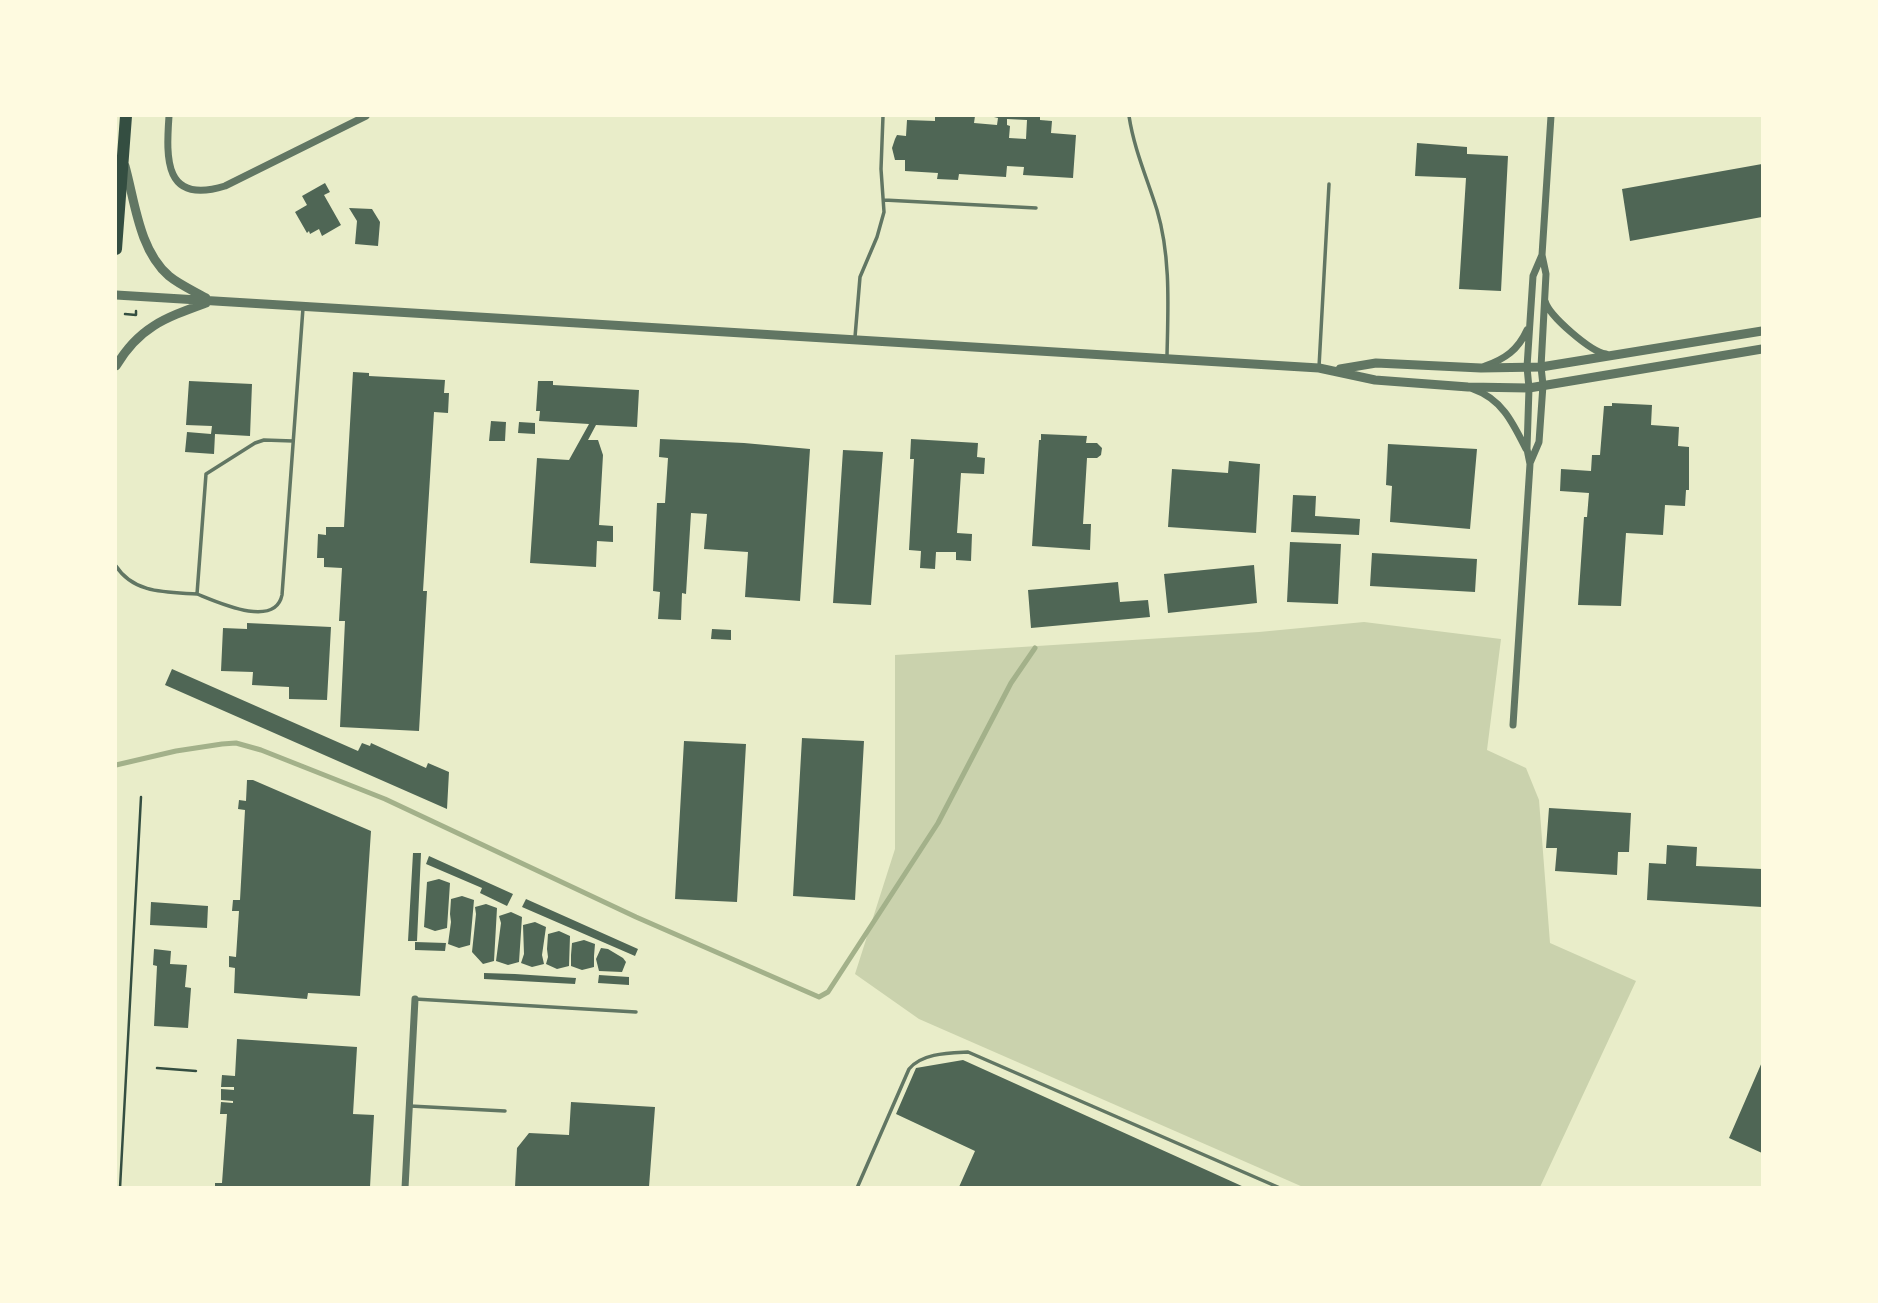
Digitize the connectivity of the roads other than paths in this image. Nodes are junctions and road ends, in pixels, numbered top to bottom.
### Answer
1 (126, 116) edge
2 (169, 116) edge
3 (366, 116) edge
4 (883, 116) edge
5 (1129, 116) edge
6 (1551, 116) edge
7 (123, 160) junction
8 (1329, 184) dead end
9 (884, 200) junction
10 (1036, 208) dead end
11 (116, 249) edge
12 (1542, 255) junction
13 (116, 295) edge
14 (1544, 297) junction
15 (211, 301) junction
16 (304, 306) junction
17 (1530, 322) junction
18 (1762, 331) edge
19 (855, 339) junction
20 (1762, 349) edge
21 (1609, 355) junction
22 (1167, 359) junction
23 (116, 366) edge
24 (1527, 367) junction
25 (1541, 367) junction
26 (1319, 368) junction
27 (1481, 368) junction
28 (1335, 369) junction
29 (1543, 385) junction
30 (1468, 387) junction
31 (1528, 388) junction
32 (293, 441) junction
33 (1527, 449) junction
34 (1530, 464) junction
35 (116, 566) edge
36 (197, 594) junction
37 (1513, 725) dead end
38 (415, 999) joint
39 (635, 1012) dead end
40 (410, 1106) junction
41 (505, 1111) dead end
42 (405, 1188) edge
43 (857, 1188) edge
44 (1280, 1188) edge

1 - 7 highway
2 - 3 street
4 - 9 lane
5 - 22 lane
6 - 12 street
7 - 11 highway
7 - 15 street
8 - 26 lane
9 - 10 lane
9 - 19 lane
12 - 14 street
12 - 17 street
13 - 15 street
14 - 21 street
14 - 25 street
15 - 16 street
15 - 23 street
16 - 19 street
16 - 32 lane
17 - 24 street
17 - 27 street
18 - 21 street
19 - 22 street
20 - 29 street
21 - 25 street
22 - 26 street
24 - 25 street
24 - 27 street
24 - 31 street
25 - 29 street
26 - 28 street
27 - 28 street
28 - 30 street
29 - 31 street
29 - 34 street
30 - 31 street
30 - 33 street
31 - 33 street
32 - 36 lane
32 - 36 lane
33 - 34 street
34 - 37 street
35 - 36 lane
38 - 39 lane
38 - 40 street
40 - 41 lane
40 - 42 street
43 - 44 lane

